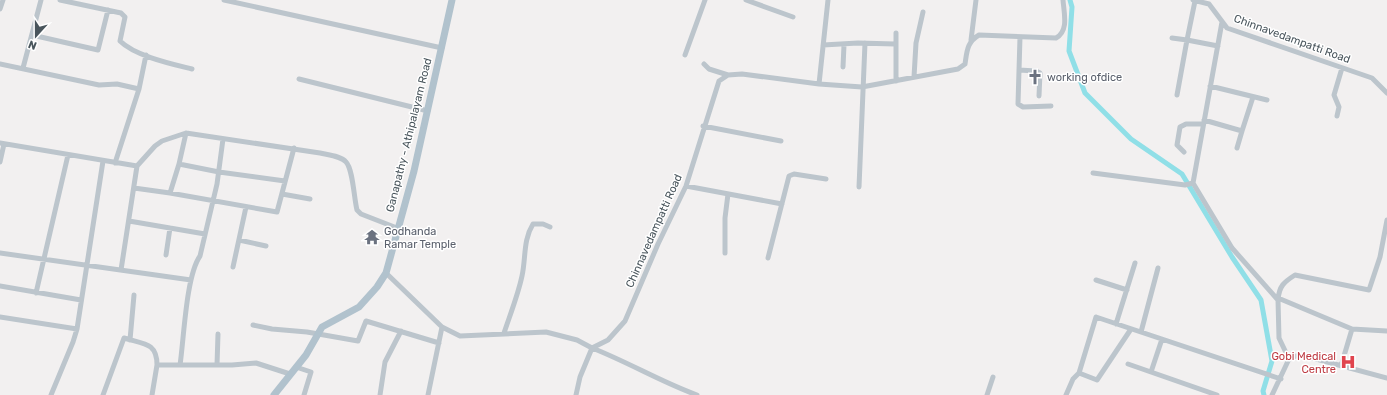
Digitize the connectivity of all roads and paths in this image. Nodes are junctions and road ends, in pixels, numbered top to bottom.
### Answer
1 (3, 0) edge
2 (41, 0) edge
3 (60, 0) edge
4 (224, 0) edge
5 (452, 0) edge
6 (705, 0) edge
7 (746, 0) edge
8 (828, 0) edge
9 (976, 0) edge
10 (1063, 0) edge
11 (1196, 1) edge
12 (0, 8) edge
13 (108, 10) junction
14 (923, 12) dead end
15 (793, 17) dead end
16 (1222, 22) junction
17 (896, 33) dead end
18 (32, 35) junction
19 (1020, 37) junction
20 (1172, 38) dead end
21 (972, 40) junction
22 (1187, 40) junction
23 (864, 43) junction
24 (896, 44) junction
25 (823, 45) junction
26 (844, 45) junction
27 (1218, 46) junction
28 (442, 48) junction
29 (146, 55) junction
30 (685, 55) dead end
31 (0, 64) edge
32 (704, 64) dead end
33 (843, 67) dead end
34 (22, 68) junction
35 (1342, 68) junction
36 (192, 69) dead end
37 (1019, 70) junction
38 (728, 75) junction
39 (914, 77) junction
40 (299, 79) dead end
41 (896, 81) junction
42 (819, 84) junction
43 (1210, 86) junction
44 (862, 87) junction
45 (138, 89) junction
46 (1387, 94) edge
47 (1177, 95) dead end
48 (1039, 96) dead end
49 (1253, 97) junction
50 (1267, 100) dead end
51 (1051, 106) dead end
52 (428, 111) junction
53 (1337, 116) dead end
54 (1203, 122) junction
55 (704, 126) junction
56 (1242, 131) junction
57 (186, 133) junction
58 (223, 139) junction
59 (781, 140) dead end
60 (2, 144) edge
61 (294, 148) junction
62 (1237, 148) dead end
63 (1184, 152) dead end
64 (68, 155) junction
65 (103, 161) junction
66 (0, 162) edge
67 (115, 163) junction
68 (179, 164) junction
69 (137, 166) junction
70 (219, 172) junction
71 (1093, 173) dead end
72 (826, 179) dead end
73 (285, 181) junction
74 (1193, 183) junction
75 (686, 186) junction
76 (859, 187) dead end
77 (134, 188) junction
78 (170, 192) junction
79 (282, 194) junction
80 (728, 194) junction
81 (310, 199) dead end
82 (212, 200) junction
83 (782, 204) junction
84 (246, 207) junction
85 (1387, 220) edge
86 (129, 221) junction
87 (170, 228) junction
88 (397, 228) junction
89 (550, 228) dead end
90 (205, 234) junction
91 (239, 240) junction
92 (266, 246) dead end
93 (0, 253) edge
94 (725, 253) dead end
95 (166, 255) dead end
96 (768, 258) dead end
97 (45, 259) junction
98 (1135, 263) dead end
99 (86, 265) junction
100 (233, 267) dead end
101 (1158, 268) dead end
102 (121, 270) junction
103 (386, 273) junction
104 (191, 280) junction
105 (1096, 280) dead end
106 (0, 286) edge
107 (1127, 290) junction
108 (36, 293) junction
109 (134, 295) dead end
110 (1278, 299) junction
111 (81, 300) junction
112 (0, 317) edge
113 (253, 324) dead end
114 (1116, 324) junction
115 (442, 327) junction
116 (77, 329) junction
117 (1131, 329) junction
118 (1352, 329) junction
119 (401, 331) junction
120 (1387, 331) edge
121 (1141, 332) junction
122 (504, 333) junction
123 (218, 334) dead end
124 (318, 334) junction
125 (1162, 339) junction
126 (130, 340) junction
127 (439, 343) junction
128 (592, 348) junction
129 (1289, 359) junction
130 (1128, 364) dead end
131 (156, 365) junction
132 (180, 365) junction
133 (217, 365) junction
134 (1341, 366) junction
135 (296, 368) junction
136 (1151, 372) junction
137 (1079, 373) junction
138 (290, 374) junction
139 (993, 377) dead end
140 (1280, 378) junction
141 (1387, 378) edge
142 (679, 388) junction
143 (1201, 392) edge
144 (153, 394) edge
145 (1273, 394) edge
146 (51, 395) edge
147 (103, 395) edge
148 (159, 395) edge
149 (274, 395) edge
150 (304, 395) edge
151 (380, 395) edge
152 (428, 395) edge
153 (576, 395) edge
154 (676, 395) edge
155 (697, 395) edge
156 (987, 395) edge
157 (1066, 395) edge
158 (1217, 395) edge

1 - 12 street
2 - 18 street
3 - 13 street
4 - 28 street
5 - 28 main road, Ganapathy - Athipalayam Road
6 - 30 street
7 - 15 street
8 - 25 street
9 - 21 street
10 - 19 street
11 - 16 street, Chinnavedampatti Road
11 - 22 street
13 - 18 street
13 - 29 street
14 - 39 street
16 - 27 street
16 - 35 street, Chinnavedampatti Road
17 - 24 street
18 - 34 street
19 - 21 street
19 - 37 street
20 - 22 street
21 - 39 street
22 - 27 street
22 - 47 street
23 - 24 street
23 - 26 street
23 - 44 street
24 - 41 street
25 - 26 street
25 - 42 street
26 - 33 street
27 - 43 street
28 - 52 main road, Ganapathy - Athipalayam Road
29 - 36 street
29 - 45 street
31 - 34 street
32 - 38 street
34 - 45 street
35 - 46 street, Chinnavedampatti Road
35 - 53 street
37 - 48 street
37 - 51 street
38 - 42 street
38 - 55 street, Chinnavedampatti Road
39 - 41 street
40 - 52 street
41 - 44 street
42 - 44 street
43 - 49 street
43 - 54 street
44 - 76 street
45 - 67 street
49 - 50 street
49 - 56 street
52 - 88 main road, Ganapathy - Athipalayam Road
54 - 56 street
54 - 63 street
54 - 74 street
55 - 59 street
55 - 75 street, Chinnavedampatti Road
56 - 62 street
57 - 58 street
57 - 68 street
57 - 69 street
58 - 61 street
58 - 70 street
60 - 64 street
60 - 66 street
61 - 73 street
61 - 88 street
64 - 65 street
64 - 97 street
65 - 67 street
65 - 99 street
67 - 69 street
68 - 70 street
68 - 78 street
69 - 77 street
70 - 73 street
70 - 82 street
71 - 74 street
72 - 83 street
73 - 79 street
74 - 110 street
75 - 80 street
75 - 128 street, Chinnavedampatti Road
77 - 78 street
77 - 86 street
78 - 82 street
79 - 81 street
79 - 84 street
80 - 83 street
80 - 94 street
82 - 84 street
82 - 90 street
83 - 96 street
84 - 91 street
85 - 110 street
86 - 87 street
86 - 102 street
87 - 90 street
87 - 95 street
88 - 103 main road, Ganapathy - Athipalayam Road
89 - 122 street
90 - 104 street
91 - 92 street
91 - 100 street
93 - 97 street
97 - 99 street
97 - 108 street
98 - 107 street
99 - 102 street
99 - 111 street
101 - 121 street
102 - 104 street
103 - 115 street
103 - 124 main road, Ganapathy - Athipalayam Road
104 - 132 street
105 - 107 street
106 - 108 street
107 - 114 street
108 - 111 street
109 - 126 street
110 - 118 street
110 - 129 street
111 - 116 street
112 - 116 street
113 - 124 street
114 - 117 street
114 - 137 street
115 - 122 street
115 - 127 street
116 - 146 street
117 - 121 street
117 - 137 street
118 - 120 street
118 - 134 street
119 - 124 street
119 - 127 street
119 - 151 street
121 - 125 street
122 - 128 street
123 - 133 street
124 - 135 main road, Ganapathy - Athipalayam Road
125 - 136 street
125 - 140 street
126 - 131 street
126 - 147 street
127 - 152 street
128 - 142 street
128 - 153 street
129 - 134 street
129 - 140 street
130 - 136 street
131 - 132 street
131 - 144 street
132 - 133 street
133 - 138 street
134 - 141 street
135 - 138 main road, Ganapathy - Athipalayam Road
135 - 150 street
136 - 143 street
137 - 157 street
138 - 149 main road, Ganapathy - Athipalayam Road
139 - 156 street
140 - 145 street
142 - 154 street
142 - 155 street
143 - 158 street
144 - 148 street

